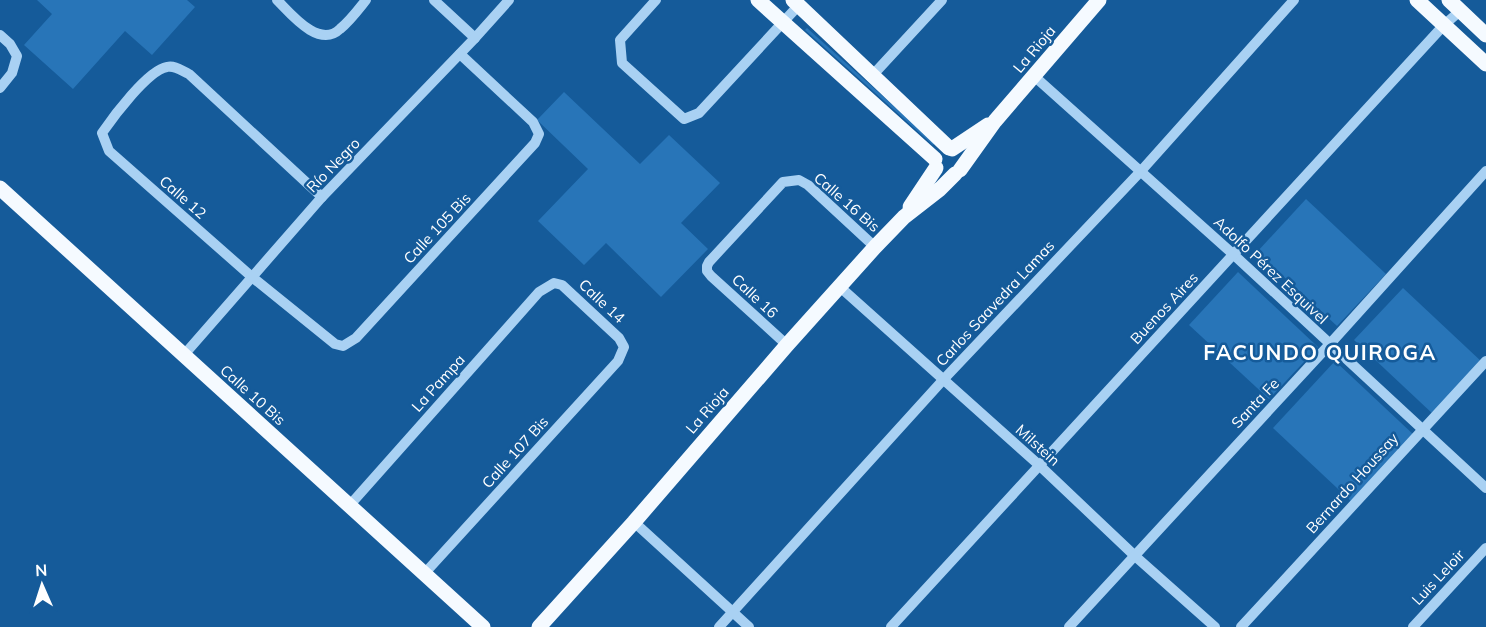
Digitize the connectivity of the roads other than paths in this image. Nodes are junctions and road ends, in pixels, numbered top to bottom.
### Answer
1 (277, 0) edge
2 (366, 0) edge
3 (434, 0) edge
4 (509, 0) edge
5 (656, 0) edge
6 (758, 0) edge
7 (942, 0) edge
8 (1294, 0) edge
9 (1417, 0) edge
10 (1096, 1) edge
11 (796, 3) edge
12 (1454, 5) edge
13 (783, 23) junction
14 (1444, 25) junction
15 (0, 35) edge
16 (1486, 35) edge
17 (476, 38) junction
18 (460, 54) junction
19 (1486, 64) edge
20 (1034, 76) junction
21 (871, 77) junction
22 (0, 88) edge
23 (995, 121) junction
24 (950, 149) junction
25 (935, 163) junction
26 (1141, 171) junction
27 (1486, 171) edge
28 (957, 172) junction
29 (0, 188) edge
30 (322, 197) junction
31 (904, 217) junction
32 (875, 246) junction
33 (1234, 255) junction
34 (707, 266) joint
35 (252, 278) junction
36 (554, 283) joint
37 (840, 287) junction
38 (787, 345) junction
39 (1329, 345) junction
40 (343, 346) joint
41 (624, 347) joint
42 (183, 356) junction
43 (1486, 361) edge
44 (943, 381) junction
45 (1422, 429) junction
46 (1039, 465) junction
47 (1486, 488) edge
48 (349, 506) junction
49 (634, 522) junction
50 (1486, 548) edge
51 (1135, 556) junction
52 (424, 573) junction
53 (732, 612) junction
54 (894, 626) edge
55 (483, 627) edge
56 (539, 627) edge
57 (719, 627) edge
58 (749, 627) edge
59 (1069, 627) edge
60 (1215, 627) edge
61 (1241, 627) edge
62 (1413, 627) edge

1 - 2 street
3 - 17 street
4 - 17 street, Río Negro
5 - 13 street
6 - 13 main road
7 - 21 street
8 - 26 street, Carlos Saavedra Lamas
9 - 14 main road
10 - 20 main road, La Rioja
11 - 13 street
11 - 21 main road
12 - 14 street, Buenos Aires
12 - 16 main road
13 - 25 main road
14 - 19 main road
14 - 33 street, Buenos Aires
15 - 22 street
17 - 18 street, Río Negro
18 - 30 street, Río Negro
18 - 40 street, Calle 105 Bis
20 - 23 main road, La Rioja
20 - 26 street, Adolfo Pérez Esquivel
21 - 24 main road
23 - 24 main road, La Rioja
23 - 28 main road, La Rioja
24 - 25 main road
24 - 28 main road
25 - 28 main road
25 - 31 main road, La Rioja
26 - 33 street, Adolfo Pérez Esquivel
26 - 44 street, Carlos Saavedra Lamas
27 - 39 street, Santa Fe
28 - 31 main road, La Rioja
29 - 42 main road, Calle 10 Bis
30 - 35 street, Río Negro
30 - 35 street, Calle 12
31 - 32 main road, La Rioja
32 - 34 street, Calle 16 Bis
32 - 37 main road, La Rioja
33 - 39 street, Adolfo Pérez Esquivel
33 - 46 street, Buenos Aires
34 - 38 street, Calle 16
35 - 40 street, Calle 12
35 - 42 street, Río Negro
36 - 41 street, Calle 14
36 - 48 street, La Pampa
37 - 38 main road, La Rioja
37 - 44 street, Milstein
38 - 49 main road, La Rioja
39 - 45 street, Adolfo Pérez Esquivel
39 - 51 street, Santa Fe
41 - 52 street, Calle 107 Bis
42 - 48 main road, Calle 10 Bis
43 - 45 street, Bernardo Houssay
44 - 46 street, Milstein
44 - 53 street, Carlos Saavedra Lamas
45 - 47 street, Adolfo Pérez Esquivel
45 - 61 street, Bernardo Houssay
46 - 51 street, Milstein
46 - 54 street, Buenos Aires
48 - 52 main road, Calle 10 Bis
49 - 53 street
49 - 56 main road, La Rioja
50 - 62 street, Luis Leloir
51 - 59 street, Santa Fe
51 - 60 street, Milstein
52 - 55 main road, Calle 10 Bis
53 - 57 street, Carlos Saavedra Lamas
53 - 58 street

